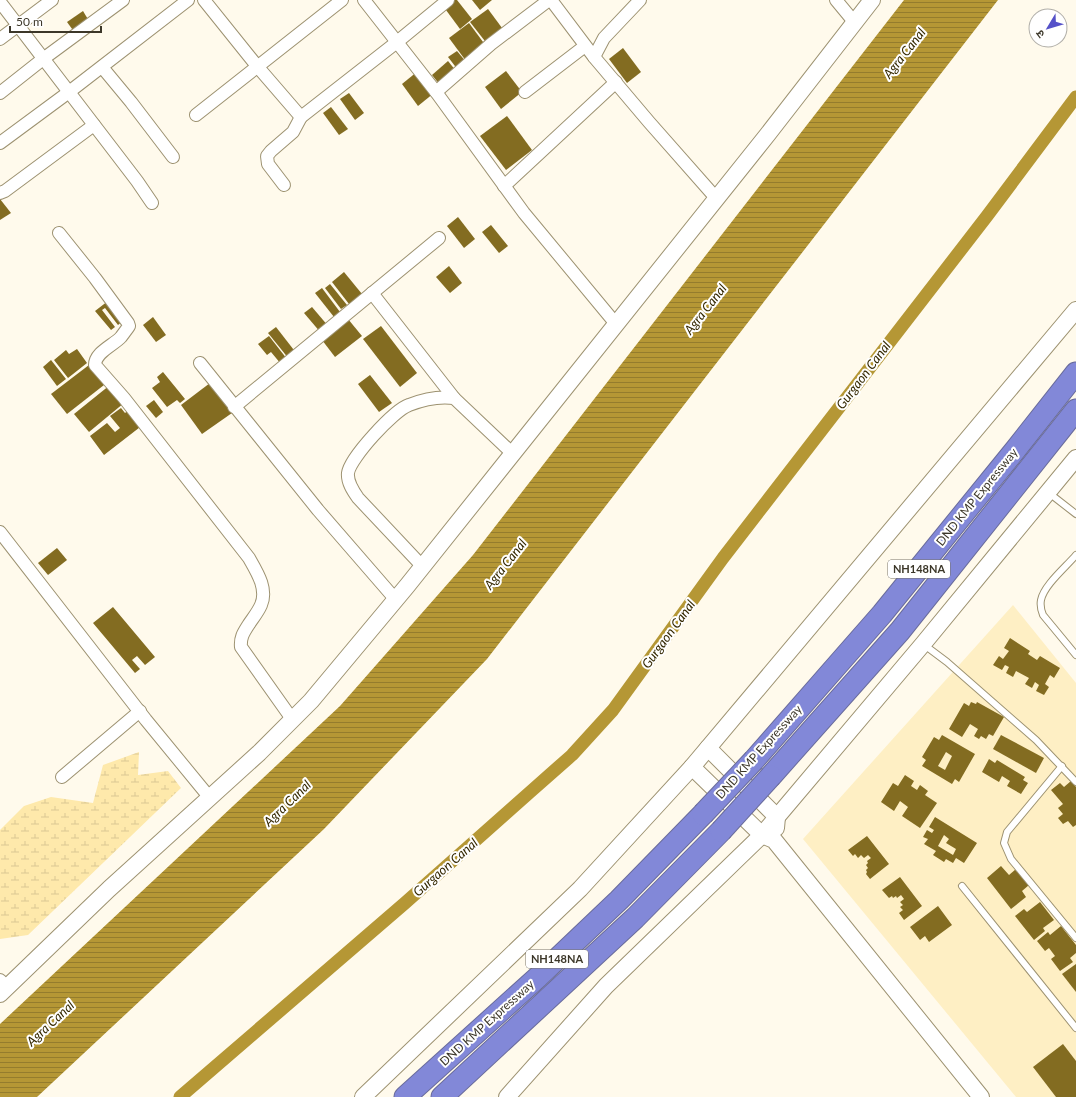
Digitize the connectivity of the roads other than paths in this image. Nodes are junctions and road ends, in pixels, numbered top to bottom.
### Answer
1 (52, 0) edge
2 (123, 0) edge
3 (188, 0) edge
4 (204, 0) edge
5 (342, 0) edge
6 (364, 0) edge
7 (448, 0) edge
8 (640, 0) edge
9 (836, 0) edge
10 (872, 0) edge
11 (554, 1) edge
12 (0, 2) edge
13 (855, 23) junction
14 (18, 26) junction
15 (0, 39) edge
16 (397, 42) junction
17 (585, 46) junction
18 (594, 56) junction
19 (43, 58) junction
20 (257, 66) junction
21 (102, 67) junction
22 (616, 82) junction
23 (69, 92) junction
24 (436, 92) junction
25 (526, 92) dead end
26 (0, 93) edge
27 (196, 114) dead end
28 (300, 117) junction
29 (94, 125) junction
30 (0, 144) edge
31 (173, 157) dead end
32 (284, 184) dead end
33 (504, 186) junction
34 (0, 193) edge
35 (716, 198) junction
36 (152, 203) dead end
37 (59, 233) dead end
38 (439, 238) dead end
39 (372, 293) junction
40 (1076, 310) edge
41 (616, 324) junction
42 (200, 364) dead end
43 (1076, 373) edge
44 (454, 398) junction
45 (234, 407) junction
46 (1076, 410) edge
47 (513, 454) junction
48 (1076, 458) edge
49 (1048, 491) junction
50 (1076, 514) edge
51 (0, 532) edge
52 (1076, 556) edge
53 (423, 567) junction
54 (396, 600) junction
55 (923, 644) junction
56 (1076, 654) edge
57 (140, 712) junction
58 (292, 719) junction
59 (708, 748) junction
60 (1062, 766) junction
61 (692, 768) junction
62 (62, 777) dead end
63 (1076, 782) edge
64 (210, 798) junction
65 (777, 817) junction
66 (768, 837) junction
67 (962, 886) dead end
68 (1076, 938) edge
69 (2, 987) edge
70 (1076, 1027) edge
71 (363, 1097) edge
72 (405, 1097) edge
73 (442, 1097) edge
74 (507, 1097) edge
75 (981, 1097) edge

1 - 14 street
2 - 19 street
3 - 21 street
4 - 20 street
5 - 20 street
6 - 16 street
7 - 16 street
8 - 18 street
9 - 13 street
10 - 13 street
11 - 17 street
11 - 24 street
12 - 14 street
13 - 35 street
14 - 15 street
14 - 19 street
16 - 24 street
16 - 28 street
17 - 18 street
17 - 25 street
18 - 22 street
19 - 23 street
19 - 26 street
20 - 27 street
20 - 28 street
21 - 23 street
21 - 31 street
22 - 33 street
22 - 35 street
23 - 29 street
23 - 30 street
24 - 33 street
28 - 32 street
29 - 34 street
29 - 36 street
33 - 41 street
35 - 41 street
37 - 58 street
38 - 39 street
39 - 44 street
39 - 45 street
40 - 59 street
41 - 47 street
42 - 45 street
43 - 72 highway, DND KMP Expressway / NH148NA, bridge
44 - 47 street
44 - 53 street
45 - 54 street
46 - 73 highway, DND KMP Expressway / NH148NA, bridge
47 - 53 street
48 - 49 street
49 - 50 lane
49 - 55 street
51 - 57 street
52 - 56 lane
53 - 54 street
54 - 58 street
55 - 60 lane
55 - 65 street
57 - 62 street
57 - 64 street
58 - 64 street
59 - 61 street
59 - 65 street
60 - 63 lane
60 - 68 lane
61 - 66 street
61 - 71 street
64 - 69 street
65 - 66 street
66 - 74 street
66 - 75 street
67 - 70 lane

